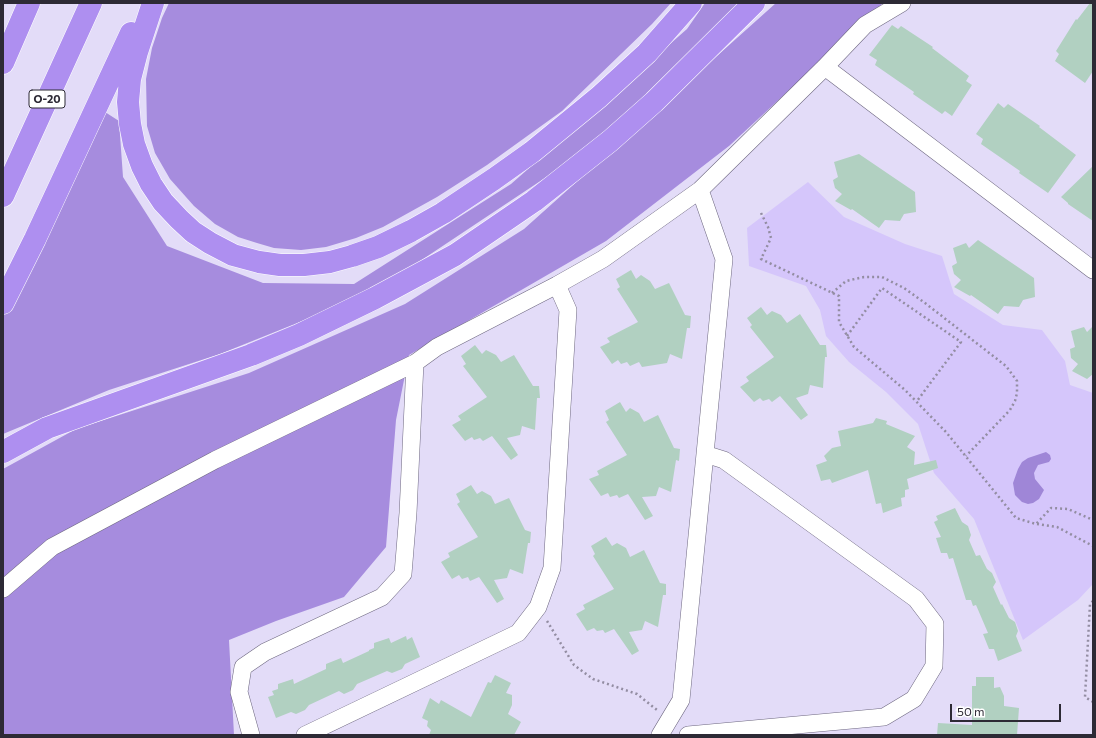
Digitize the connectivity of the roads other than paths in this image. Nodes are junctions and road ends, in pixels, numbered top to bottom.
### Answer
1 (30, 3) edge
2 (91, 3) edge
3 (145, 3) edge
4 (153, 3) edge
5 (691, 3) edge
6 (754, 3) edge
7 (902, 3) edge
8 (3, 63) edge
9 (825, 67) junction
10 (700, 190) junction
11 (3, 196) edge
12 (1093, 270) edge
13 (557, 285) junction
14 (3, 303) edge
15 (415, 363) junction
16 (3, 452) edge
17 (705, 454) junction
18 (3, 589) edge
19 (251, 735) edge
20 (305, 735) edge
21 (660, 735) edge
22 (688, 735) edge

1 - 8 highway
2 - 11 highway, O-20
3 - 14 highway
4 - 5 highway
6 - 16 highway
7 - 9 street
9 - 10 street
9 - 12 street
10 - 13 street
10 - 17 street
13 - 15 street
13 - 20 street
15 - 18 street
15 - 19 street
17 - 21 street
17 - 22 street

